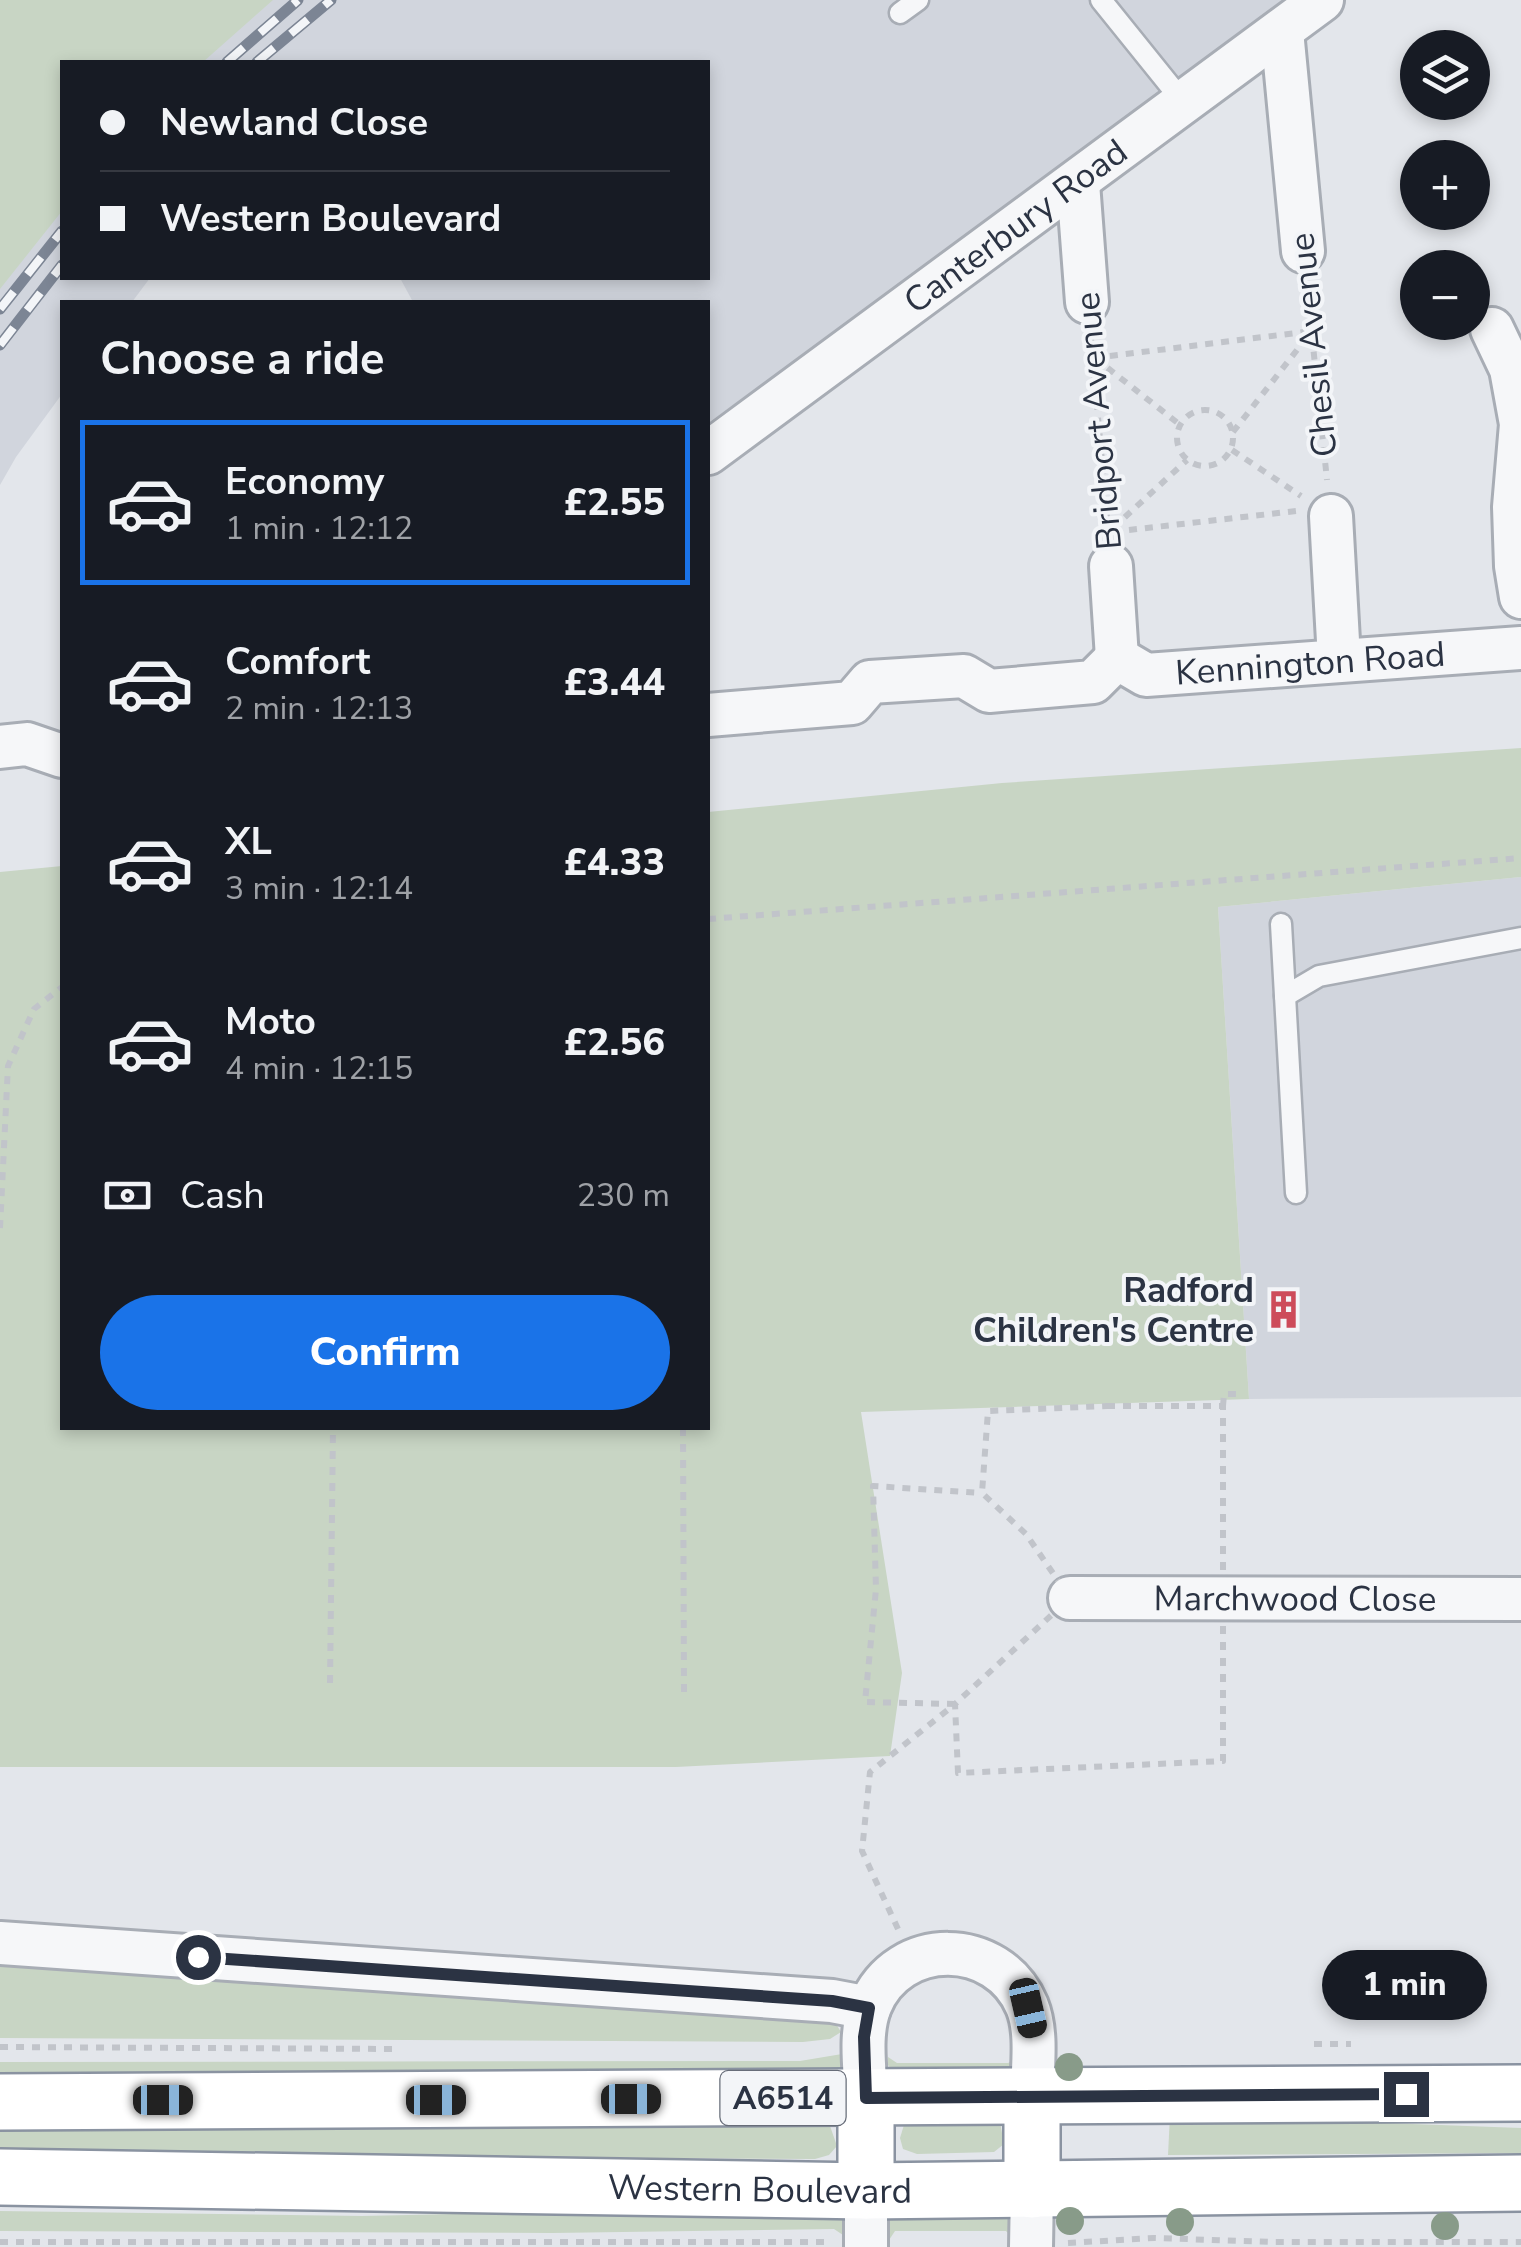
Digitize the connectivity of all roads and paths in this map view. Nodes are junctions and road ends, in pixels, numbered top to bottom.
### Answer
1 (918, 0) edge
2 (1101, 0) edge
3 (1322, 0) edge
4 (900, 14) dead end
5 (1282, 31) junction
6 (1184, 103) junction
7 (1078, 183) junction
8 (1304, 251) joint
9 (1088, 302) joint
10 (1492, 329) dead end
11 (1312, 331) junction
12 (1180, 425) junction
13 (1233, 432) junction
14 (1232, 450) junction
15 (710, 452) edge
16 (1187, 460) junction
17 (1326, 512) junction
18 (1110, 549) junction
19 (1521, 597) edge
20 (1521, 648) edge
21 (1117, 658) junction
22 (1339, 659) junction
23 (710, 715) edge
24 (0, 747) edge
25 (60, 755) edge
26 (1521, 858) edge
27 (710, 919) edge
28 (1280, 924) dead end
29 (1521, 938) edge
30 (60, 989) edge
31 (1285, 996) junction
32 (1296, 1194) dead end
33 (0, 1228) edge
34 (1244, 1394) dead end
35 (1223, 1406) dead end
36 (334, 1430) edge
37 (682, 1430) edge
38 (982, 1493) dead end
39 (1070, 1598) dead end
40 (1521, 1598) edge
41 (330, 1683) dead end
42 (684, 1694) dead end
43 (0, 1943) edge
44 (913, 1961) junction
45 (869, 2008) junction
46 (0, 2047) edge
47 (410, 2049) dead end
48 (1521, 2092) edge
49 (866, 2098) junction
50 (1032, 2098) junction
51 (23, 2101) edge
52 (23, 2178) edge
53 (1521, 2183) edge
54 (1032, 2190) junction
55 (866, 2191) junction
56 (0, 2242) edge
57 (1521, 2242) edge
58 (851, 2244) edge
59 (1031, 2247) edge
60 (1060, 2247) edge

1 - 4 lane
2 - 6 lane
3 - 5 street, Canterbury Road
5 - 6 street, Canterbury Road
5 - 8 street, Chesil Avenue
6 - 7 street, Canterbury Road
7 - 9 street, Bridport Avenue
7 - 15 street, Canterbury Road
8 - 11 path, Chesil Avenue
9 - 18 path, Bridport Avenue
10 - 19 street
11 - 12 path
11 - 13 path
11 - 17 path, Chesil Avenue
12 - 13 path
12 - 16 path
13 - 14 path
14 - 16 path
14 - 17 path
16 - 18 path
17 - 18 path
17 - 22 street
18 - 21 street, Bridport Avenue
20 - 22 street, Kennington Road
21 - 22 street, Kennington Road
21 - 23 street
24 - 25 street
26 - 27 path
28 - 31 lane
29 - 31 lane
30 - 33 path
31 - 32 lane
34 - 35 path
36 - 41 path
37 - 42 path
38 - 44 path
39 - 40 street, Marchwood Close
43 - 45 street
44 - 45 street
44 - 50 street
45 - 49 street
46 - 47 path
48 - 50 highway, A6514
49 - 50 highway, A6514
49 - 51 highway, A6514
49 - 55 highway
50 - 54 highway
52 - 55 highway, Western Boulevard
53 - 54 highway, Western Boulevard
54 - 55 highway, Western Boulevard
54 - 59 street
55 - 58 street
56 - 58 path
57 - 60 path

